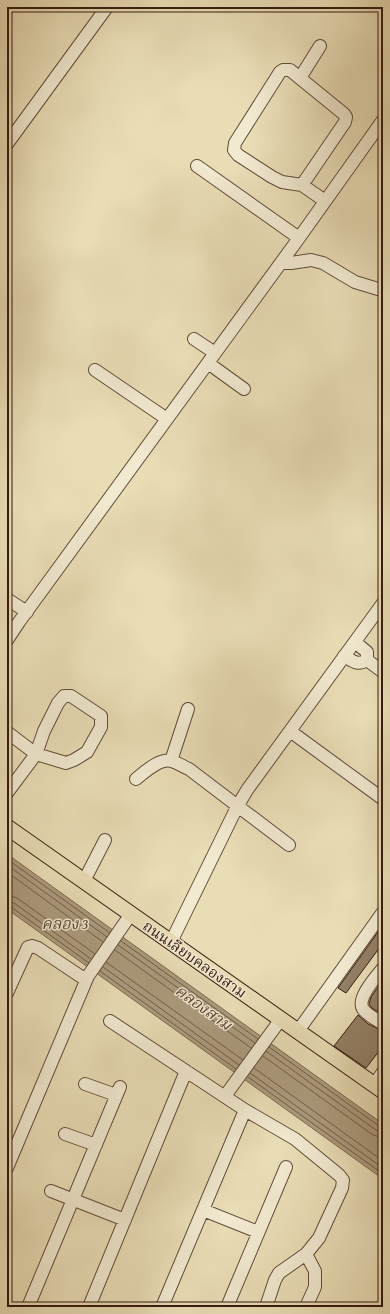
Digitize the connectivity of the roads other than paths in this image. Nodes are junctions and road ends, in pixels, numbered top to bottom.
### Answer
1 (106, 7) edge
2 (320, 46) dead end
3 (300, 78) junction
4 (383, 120) edge
5 (7, 144) edge
6 (197, 166) dead end
7 (302, 185) junction
8 (325, 201) junction
9 (299, 238) junction
10 (281, 263) junction
11 (378, 289) dead end
12 (194, 339) dead end
13 (215, 353) junction
14 (208, 363) junction
15 (95, 370) dead end
16 (244, 390) dead end
17 (167, 419) junction
18 (7, 599) edge
19 (383, 603) edge
20 (27, 612) junction
21 (7, 640) edge
22 (355, 642) junction
23 (344, 656) junction
24 (367, 660) junction
25 (383, 672) edge
26 (188, 709) dead end
27 (290, 731) junction
28 (7, 732) edge
29 (36, 754) junction
30 (171, 761) junction
31 (136, 779) dead end
32 (7, 793) edge
33 (383, 799) edge
34 (237, 807) junction
35 (7, 826) edge
36 (106, 840) dead end
37 (289, 845) dead end
38 (84, 881) junction
39 (383, 912) edge
40 (131, 914) junction
41 (171, 942) junction
42 (383, 968) edge
43 (87, 978) junction
44 (7, 993) edge
45 (281, 1019) junction
46 (110, 1021) dead end
47 (383, 1024) edge
48 (298, 1031) junction
49 (186, 1070) junction
50 (383, 1072) edge
51 (85, 1084) dead end
52 (379, 1088) edge
53 (225, 1096) junction
54 (245, 1110) junction
55 (64, 1134) dead end
56 (96, 1145) junction
57 (286, 1167) dead end
58 (7, 1168) edge
59 (51, 1191) dead end
60 (73, 1200) junction
61 (203, 1210) junction
62 (125, 1220) junction
63 (258, 1232) junction
64 (306, 1254) junction
65 (28, 1307) edge
66 (89, 1307) edge
67 (162, 1307) edge
68 (227, 1307) edge
69 (266, 1307) edge
70 (306, 1307) edge

1 - 5 street
2 - 3 street
3 - 7 street
3 - 7 street
4 - 8 street
6 - 9 street
7 - 8 street
8 - 9 street
9 - 10 street
10 - 11 street
10 - 13 street
12 - 13 street
13 - 14 street
14 - 16 street
14 - 17 street
15 - 17 street
17 - 20 street
18 - 20 street
19 - 22 street
20 - 21 street
22 - 23 street
22 - 24 street
23 - 24 street
23 - 27 street
24 - 25 street
26 - 30 street
27 - 33 street
27 - 34 street
28 - 29 street
29 - 29 street
29 - 32 street
30 - 31 street
30 - 34 street
34 - 37 street
34 - 41 street
35 - 38 main road, ถนนเลียบคลองสาม
36 - 38 street
38 - 40 main road, ถนนเลียบคลองสาม
39 - 48 street
40 - 41 main road, ถนนเลียบคลองสาม
40 - 43 street
41 - 45 main road, ถนนเลียบคลองสาม
42 - 47 street
43 - 44 street
43 - 58 street
45 - 48 main road, ถนนเลียบคลองสาม
45 - 53 street
46 - 49 street
48 - 52 main road, ถนนเลียบคลองสาม
49 - 53 street
49 - 62 street
50 - 52 street
51 - 56 street
53 - 54 street
54 - 61 street
54 - 64 street
55 - 56 street
56 - 60 street
57 - 63 street
59 - 60 street
60 - 62 street
60 - 65 street
61 - 63 street
61 - 67 street
62 - 66 street
63 - 68 street
64 - 69 street
64 - 70 street

